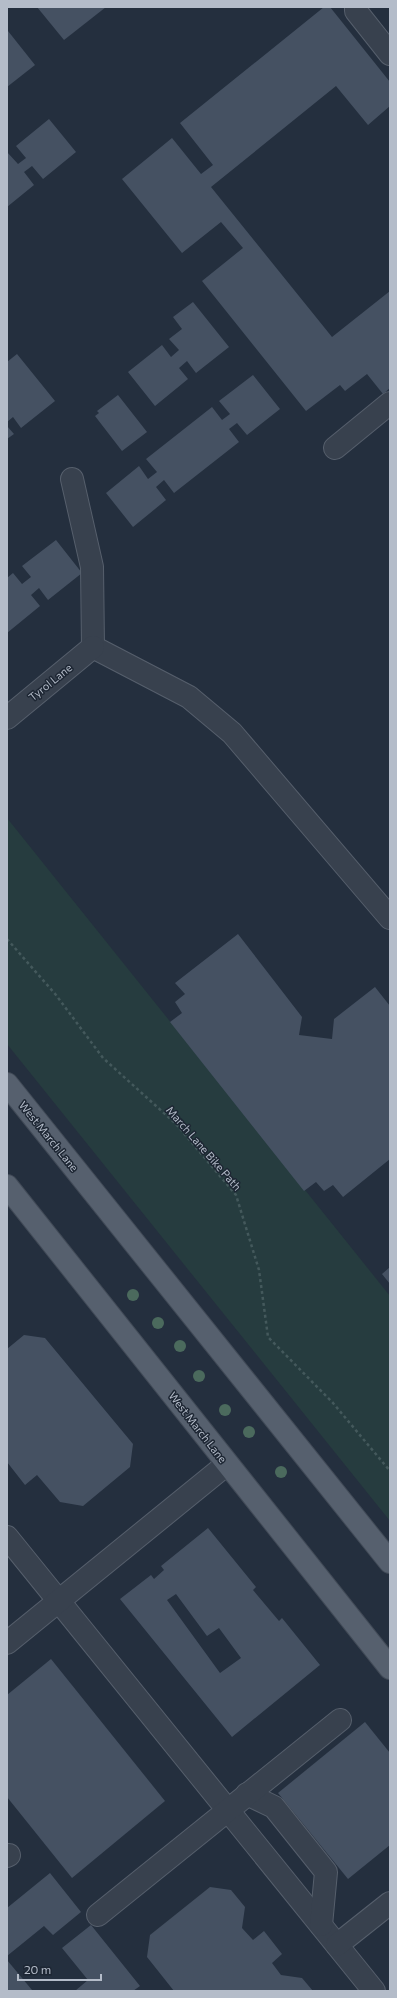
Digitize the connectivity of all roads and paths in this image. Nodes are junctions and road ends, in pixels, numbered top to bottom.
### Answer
1 (356, 7) edge
2 (390, 54) edge
3 (390, 403) edge
4 (335, 448) dead end
5 (72, 479) dead end
6 (93, 647) junction
7 (7, 718) edge
8 (390, 918) edge
9 (7, 939) edge
10 (7, 1084) edge
11 (7, 1186) edge
12 (227, 1464) junction
13 (390, 1471) edge
14 (7, 1537) edge
15 (390, 1562) edge
16 (59, 1602) junction
17 (7, 1644) edge
18 (390, 1668) edge
19 (340, 1720) dead end
20 (247, 1794) junction
21 (228, 1810) junction
22 (390, 1903) edge
23 (98, 1915) dead end
24 (321, 1925) junction
25 (337, 1945) junction
26 (374, 1991) edge

1 - 2 street
3 - 4 street
5 - 6 street
6 - 7 street, Tyrol Lane
6 - 8 street
9 - 13 path, March Lane Bike Path
10 - 15 main road, West March Lane
11 - 12 main road, West March Lane
12 - 16 street
12 - 18 main road, West March Lane
14 - 16 street
16 - 17 street
16 - 21 street
19 - 20 street
20 - 21 street
20 - 24 street
21 - 23 street
21 - 24 street
22 - 25 street
24 - 25 street
25 - 26 street

